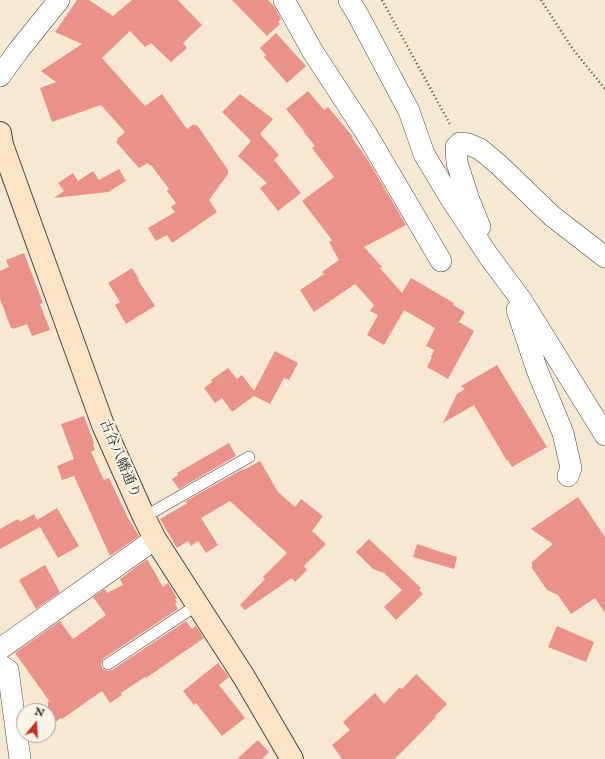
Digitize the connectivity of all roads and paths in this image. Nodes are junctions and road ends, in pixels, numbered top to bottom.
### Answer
1 (60, 0) edge
2 (284, 0) edge
3 (349, 0) edge
4 (382, 0) edge
5 (541, 0) edge
6 (0, 76) edge
7 (605, 89) edge
8 (1, 141) edge
9 (460, 143) junction
10 (488, 255) junction
11 (605, 257) edge
12 (441, 261) dead end
13 (522, 301) junction
14 (605, 435) edge
15 (249, 457) dead end
16 (568, 476) dead end
17 (144, 517) junction
18 (155, 539) junction
19 (197, 605) junction
20 (0, 649) edge
21 (108, 664) dead end
22 (0, 665) edge
23 (20, 759) edge
24 (292, 759) edge

1 - 6 street
2 - 12 street
3 - 10 street
4 - 9 path
5 - 7 path
8 - 17 street, 古谷八幡通り
9 - 10 street
9 - 11 street
10 - 13 street
13 - 14 street
13 - 16 street
15 - 17 lane
17 - 18 street, 古谷八幡通り
18 - 19 street, 古谷八幡通り
18 - 20 street
19 - 21 lane
19 - 24 street, 古谷八幡通り
22 - 23 street

